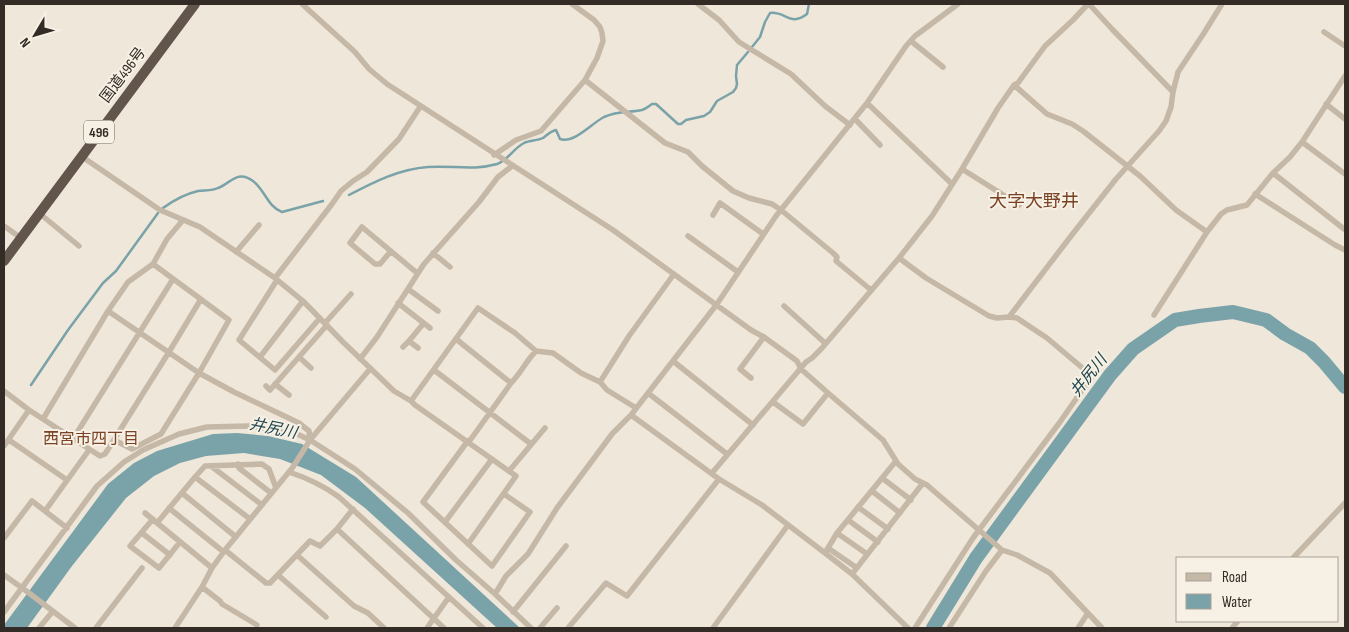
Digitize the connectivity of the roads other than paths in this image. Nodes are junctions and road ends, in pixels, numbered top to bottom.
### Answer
1 (195, 4) edge
2 (302, 4) edge
3 (572, 4) edge
4 (698, 4) edge
5 (958, 4) edge
6 (1089, 4) edge
7 (1222, 4) edge
8 (1324, 32) dead end
9 (911, 41) junction
10 (1345, 46) edge
11 (943, 67) dead end
12 (1345, 76) edge
13 (585, 80) junction
14 (1014, 86) junction
15 (1173, 92) junction
16 (867, 103) junction
17 (1326, 104) junction
18 (420, 107) junction
19 (855, 119) junction
20 (1345, 119) edge
21 (850, 125) junction
22 (1302, 142) junction
23 (880, 145) dead end
24 (494, 155) junction
25 (81, 156) junction
26 (1127, 165) junction
27 (512, 166) junction
28 (962, 168) junction
29 (1273, 173) junction
30 (1345, 174) edge
31 (952, 184) junction
32 (1255, 194) junction
33 (1019, 205) dead end
34 (781, 210) junction
35 (39, 214) junction
36 (713, 214) dead end
37 (183, 220) junction
38 (259, 225) dead end
39 (4, 226) edge
40 (1345, 229) edge
41 (1207, 232) junction
42 (763, 234) junction
43 (688, 236) dead end
44 (21, 238) junction
45 (79, 246) dead end
46 (1345, 250) edge
47 (391, 251) junction
48 (236, 252) junction
49 (433, 253) junction
50 (899, 258) junction
51 (4, 262) edge
52 (152, 264) junction
53 (450, 268) dead end
54 (738, 272) junction
55 (418, 273) junction
56 (674, 274) junction
57 (173, 279) junction
58 (276, 279) junction
59 (408, 289) junction
60 (870, 290) junction
61 (351, 294) dead end
62 (201, 299) junction
63 (303, 301) junction
64 (398, 303) junction
65 (717, 304) junction
66 (784, 306) dead end
67 (108, 311) junction
68 (438, 311) dead end
69 (1154, 315) dead end
70 (1009, 317) junction
71 (320, 318) junction
72 (326, 324) junction
73 (423, 324) junction
74 (430, 328) dead end
75 (140, 332) junction
76 (764, 337) junction
77 (456, 339) junction
78 (409, 341) junction
79 (825, 343) junction
80 (403, 347) dead end
81 (418, 348) dead end
82 (536, 351) junction
83 (169, 352) junction
84 (260, 357) junction
85 (299, 357) junction
86 (360, 359) junction
87 (673, 361) junction
88 (311, 368) dead end
89 (370, 369) junction
90 (801, 369) junction
91 (434, 370) junction
92 (199, 373) junction
93 (751, 378) dead end
94 (600, 382) junction
95 (511, 383) junction
96 (275, 384) junction
97 (266, 386) dead end
98 (4, 391) edge
99 (648, 393) junction
100 (828, 393) junction
101 (288, 395) dead end
102 (411, 401) junction
103 (773, 402) junction
104 (636, 408) junction
105 (29, 410) junction
106 (490, 413) junction
107 (631, 415) junction
108 (42, 418) junction
109 (754, 425) junction
110 (545, 428) dead end
111 (74, 439) junction
112 (9, 440) junction
113 (114, 440) junction
114 (309, 440) junction
115 (467, 442) junction
116 (531, 444) junction
117 (4, 446) edge
118 (89, 450) junction
119 (727, 454) junction
120 (492, 459) junction
121 (896, 461) junction
122 (238, 464) junction
123 (212, 466) junction
124 (291, 470) junction
125 (509, 471) junction
126 (712, 473) junction
127 (195, 477) junction
128 (882, 478) junction
129 (719, 479) junction
130 (67, 480) junction
131 (923, 483) junction
132 (276, 488) junction
133 (872, 491) junction
134 (182, 493) junction
135 (272, 494) junction
136 (504, 494) junction
137 (911, 500) junction
138 (1345, 503) edge
139 (262, 505) junction
140 (169, 508) junction
141 (858, 508) junction
142 (353, 509) junction
143 (45, 511) junction
144 (900, 513) junction
145 (146, 514) dead end
146 (250, 519) junction
147 (848, 520) junction
148 (155, 521) junction
149 (445, 522) junction
150 (788, 525) junction
151 (67, 528) junction
152 (337, 528) junction
153 (888, 529) junction
154 (980, 531) junction
155 (142, 533) junction
156 (837, 533) junction
157 (236, 537) junction
158 (4, 538) edge
159 (180, 542) junction
160 (878, 542) junction
161 (468, 544) junction
162 (566, 546) dead end
163 (1000, 548) junction
164 (222, 549) junction
165 (827, 550) junction
166 (868, 554) junction
167 (170, 555) junction
168 (297, 555) junction
169 (1294, 557) edge
170 (142, 568) dead end
171 (212, 568) junction
172 (857, 568) junction
173 (852, 574) junction
174 (4, 575) edge
175 (278, 575) junction
176 (202, 587) junction
177 (23, 588) junction
178 (495, 594) junction
179 (448, 597) junction
180 (557, 608) dead end
181 (51, 610) junction
182 (4, 612) edge
183 (513, 612) junction
184 (1088, 613) junction
185 (326, 617) dead end
186 (434, 618) junction
187 (257, 625) dead end
188 (39, 628) edge
189 (75, 628) edge
190 (96, 628) edge
191 (175, 628) edge
192 (384, 628) edge
193 (427, 628) edge
194 (444, 628) edge
195 (483, 628) edge
196 (531, 628) edge
197 (540, 628) edge
198 (568, 628) edge
199 (712, 628) edge
200 (908, 628) edge
201 (914, 628) edge
202 (949, 628) edge
203 (1078, 628) edge
204 (1102, 628) edge

1 - 25 highway, 国道496号 / 496
2 - 18 street
3 - 13 street
4 - 21 street
5 - 9 street
6 - 14 street
6 - 15 street
7 - 15 street
8 - 10 street
9 - 11 street
9 - 16 street
12 - 17 street
13 - 24 street
13 - 34 street
14 - 26 street
14 - 28 street
15 - 26 street
16 - 19 street
16 - 31 street
17 - 20 street
17 - 22 street
18 - 24 street
18 - 58 street
19 - 21 street
19 - 23 street
21 - 34 street
22 - 29 street
22 - 30 street
24 - 27 street
25 - 35 highway, 国道496号 / 496
25 - 37 street
26 - 41 street
26 - 70 street
27 - 49 street
27 - 56 street
28 - 31 street
28 - 33 street
29 - 32 street
29 - 40 street
31 - 50 street
32 - 41 street
32 - 46 street
34 - 42 street
34 - 60 street
35 - 44 highway, 国道496号 / 496
35 - 45 street
36 - 42 street
37 - 48 street
37 - 52 street
38 - 48 street
39 - 44 street
41 - 69 street
42 - 54 street
43 - 54 street
44 - 51 highway, 国道496号 / 496
47 - 47 street
47 - 55 street
48 - 58 street
49 - 53 street
49 - 55 street
50 - 60 street
50 - 70 street
52 - 57 street
52 - 67 street
54 - 65 street
55 - 59 street
56 - 65 street
56 - 94 street
57 - 62 street
57 - 75 street
58 - 63 street
58 - 84 street
59 - 64 street
59 - 68 street
60 - 79 street
61 - 72 street
62 - 83 street
62 - 92 street
63 - 71 street
63 - 84 street
64 - 73 street
64 - 86 street
65 - 76 street
65 - 87 street
66 - 79 street
67 - 75 street
67 - 108 street
70 - 154 street
71 - 72 street
71 - 84 street
72 - 85 street
72 - 86 street
73 - 74 street
73 - 78 street
75 - 83 street
75 - 111 street
76 - 90 street
76 - 93 street
77 - 82 street
77 - 91 street
77 - 95 street
78 - 80 street
78 - 81 street
79 - 90 street
82 - 94 street
82 - 95 street
83 - 92 street
83 - 113 street
85 - 88 street
85 - 96 street
86 - 89 street
87 - 99 street
87 - 109 street
89 - 102 street
89 - 114 street
90 - 100 street
90 - 103 street
91 - 102 street
91 - 106 street
92 - 113 street
92 - 114 street
94 - 104 street
95 - 106 street
96 - 97 street
96 - 101 street
98 - 105 street
99 - 104 street
99 - 119 street
100 - 103 street
100 - 121 street
102 - 115 street
103 - 109 street
104 - 107 street
105 - 108 street
105 - 112 street
106 - 115 street
106 - 116 street
107 - 126 street
107 - 178 street
108 - 111 street
109 - 119 street
110 - 116 street
111 - 118 street
112 - 117 street
112 - 130 street
113 - 118 street
114 - 124 street
114 - 151 street
114 - 178 street
115 - 120 street
115 - 149 street
116 - 125 street
118 - 130 street
119 - 126 street
120 - 125 street
120 - 149 street
121 - 128 street
121 - 131 street
122 - 123 street
122 - 132 street
122 - 135 street
123 - 127 street
123 - 139 street
124 - 132 street
124 - 142 street
125 - 136 street
126 - 129 street
127 - 134 street
127 - 146 street
128 - 133 street
128 - 137 street
129 - 150 street
129 - 198 street
130 - 143 street
131 - 137 street
131 - 154 street
132 - 135 street
133 - 141 street
133 - 144 street
134 - 140 street
134 - 157 street
135 - 139 street
136 - 161 street
136 - 161 street
137 - 144 street
138 - 169 street
139 - 146 street
140 - 148 street
140 - 164 street
141 - 147 street
141 - 153 street
142 - 152 street
142 - 179 street
143 - 151 street
143 - 158 street
144 - 153 street
145 - 148 street
146 - 157 street
147 - 156 street
147 - 160 street
148 - 155 street
148 - 159 street
149 - 161 street
150 - 165 street
150 - 199 street
151 - 177 street
152 - 168 street
152 - 186 street
153 - 160 street
154 - 163 street
154 - 201 street
155 - 167 street
155 - 167 street
156 - 165 street
156 - 166 street
157 - 164 street
159 - 167 street
159 - 171 street
160 - 166 street
162 - 183 street
163 - 184 street
163 - 202 street
164 - 171 street
164 - 175 street
165 - 172 street
165 - 173 street
166 - 172 street
168 - 175 street
168 - 192 street
170 - 190 street
171 - 176 street
172 - 173 street
173 - 200 street
174 - 177 street
175 - 185 street
176 - 187 street
176 - 191 street
177 - 181 street
177 - 182 street
178 - 183 street
179 - 186 street
179 - 195 street
180 - 197 street
181 - 188 street
181 - 189 street
183 - 196 street
184 - 203 street
184 - 204 street
186 - 193 street
186 - 194 street

